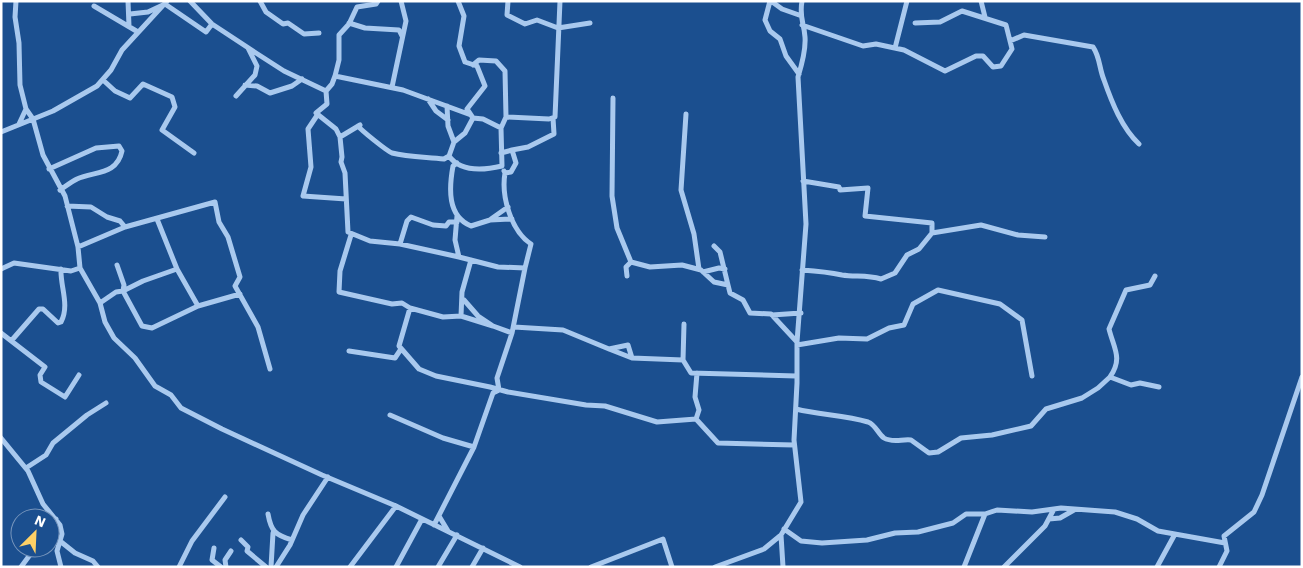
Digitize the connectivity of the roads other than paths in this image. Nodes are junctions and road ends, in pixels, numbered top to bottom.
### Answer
1 (16, 1) edge
2 (128, 1) edge
3 (190, 1) edge
4 (260, 1) edge
5 (378, 1) edge
6 (400, 1) edge
7 (458, 1) edge
8 (508, 1) edge
9 (560, 1) edge
10 (770, 1) edge
11 (802, 1) edge
12 (907, 1) edge
13 (981, 1) edge
14 (166, 3) edge
15 (369, 3) edge
16 (94, 6) dead end
17 (130, 14) junction
18 (800, 15) junction
19 (985, 16) junction
20 (349, 22) junction
21 (590, 23) dead end
22 (915, 23) dead end
23 (212, 24) junction
24 (802, 25) junction
25 (129, 26) junction
26 (558, 28) junction
27 (138, 32) junction
28 (319, 33) dead end
29 (402, 36) junction
30 (1010, 41) junction
31 (247, 47) junction
32 (895, 48) junction
33 (473, 65) junction
34 (799, 74) junction
35 (335, 76) junction
36 (302, 78) junction
37 (103, 80) junction
38 (245, 85) junction
39 (392, 87) junction
40 (326, 91) junction
41 (236, 96) dead end
42 (613, 98) dead end
43 (428, 99) junction
44 (447, 106) junction
45 (26, 109) junction
46 (318, 114) junction
47 (686, 114) dead end
48 (472, 117) junction
49 (506, 117) junction
50 (553, 118) junction
51 (33, 119) junction
52 (448, 120) junction
53 (19, 124) junction
54 (502, 128) junction
55 (1, 132) edge
56 (340, 137) junction
57 (454, 142) junction
58 (1139, 144) dead end
59 (512, 150) junction
60 (501, 152) junction
61 (194, 153) dead end
62 (449, 156) junction
63 (456, 163) junction
64 (502, 166) junction
65 (49, 169) junction
66 (505, 174) junction
67 (803, 181) junction
68 (60, 190) junction
69 (346, 199) junction
70 (67, 206) junction
71 (508, 206) junction
72 (156, 219) junction
73 (457, 219) junction
74 (512, 219) junction
75 (490, 220) junction
76 (125, 227) junction
77 (932, 233) junction
78 (352, 235) junction
79 (1046, 237) dead end
80 (400, 244) junction
81 (714, 246) dead end
82 (78, 247) junction
83 (459, 257) junction
84 (471, 260) junction
85 (631, 262) junction
86 (116, 265) dead end
87 (1, 268) edge
88 (80, 268) junction
89 (525, 268) junction
90 (60, 269) junction
91 (177, 269) junction
92 (725, 269) junction
93 (802, 270) junction
94 (701, 271) junction
95 (627, 276) dead end
96 (1155, 276) dead end
97 (728, 285) junction
98 (123, 291) junction
99 (240, 294) junction
100 (463, 298) junction
101 (100, 303) junction
102 (198, 306) junction
103 (410, 308) junction
104 (800, 313) junction
105 (772, 315) junction
106 (461, 316) junction
107 (684, 324) dead end
108 (493, 326) junction
109 (514, 327) junction
110 (512, 333) junction
111 (1, 334) edge
112 (12, 340) junction
113 (797, 344) junction
114 (401, 349) junction
115 (609, 349) junction
116 (349, 350) dead end
117 (632, 358) junction
118 (683, 360) junction
119 (270, 369) dead end
120 (697, 373) junction
121 (79, 375) dead end
122 (796, 376) junction
123 (1032, 376) dead end
124 (1110, 377) junction
125 (1302, 377) edge
126 (1159, 387) dead end
127 (499, 390) junction
128 (106, 403) dead end
129 (796, 409) junction
130 (390, 415) dead end
131 (696, 419) junction
132 (1, 438) edge
133 (794, 445) junction
134 (474, 446) junction
135 (26, 468) junction
136 (328, 478) junction
137 (225, 497) dead end
138 (396, 506) junction
139 (46, 508) edge
140 (1054, 510) junction
141 (1074, 510) junction
142 (268, 514) dead end
143 (985, 514) junction
144 (439, 516) junction
145 (422, 519) junction
146 (1049, 519) junction
147 (434, 525) junction
148 (60, 529) edge
149 (784, 529) junction
150 (274, 532) junction
151 (448, 532) junction
152 (1175, 534) junction
153 (781, 535) junction
154 (457, 536) junction
155 (241, 540) dead end
156 (292, 540) junction
157 (60, 541) joint
158 (1225, 543) junction
159 (214, 548) dead end
160 (483, 548) junction
161 (231, 550) dead end
162 (98, 567) edge
163 (179, 567) edge
164 (221, 567) edge
165 (226, 567) edge
166 (266, 567) edge
167 (271, 567) edge
168 (276, 567) edge
169 (350, 567) edge
170 (396, 567) edge
171 (438, 567) edge
172 (472, 567) edge
173 (520, 567) edge
174 (591, 567) edge
175 (672, 567) edge
176 (715, 567) edge
177 (783, 567) edge
178 (964, 567) edge
179 (1004, 567) edge
180 (1157, 567) edge
181 (1219, 567) edge

1 - 45 street
2 - 17 street
3 - 23 street
4 - 28 street
5 - 15 street
6 - 29 street
7 - 33 street
8 - 26 street
9 - 26 street
10 - 18 street
10 - 34 street
11 - 18 street
12 - 32 street
13 - 19 street
14 - 17 street
14 - 23 street
14 - 27 street
15 - 20 street
16 - 25 street
17 - 25 street
18 - 24 street
19 - 22 street
19 - 30 street
20 - 29 street
20 - 35 street
21 - 26 street
23 - 31 street
24 - 32 street
24 - 34 street
25 - 27 street
26 - 50 street
27 - 37 street
29 - 39 street
30 - 32 street
30 - 58 street
31 - 36 street
31 - 38 street
33 - 48 street
33 - 49 street
34 - 67 street
35 - 39 street
35 - 40 street
36 - 38 street
36 - 40 street
37 - 51 street
37 - 61 street
38 - 41 street
39 - 43 street
40 - 46 street
42 - 85 street
43 - 44 street
43 - 52 street
44 - 48 street
44 - 52 street
45 - 51 street
45 - 53 street
46 - 56 street
46 - 69 street
47 - 94 street
48 - 54 street
48 - 57 street
49 - 50 street
49 - 54 street
50 - 59 street
51 - 53 street
51 - 65 street
52 - 57 street
53 - 55 street
54 - 60 street
56 - 62 street
56 - 69 street
57 - 62 street
59 - 60 street
59 - 66 street
60 - 64 street
62 - 63 street
63 - 64 street
63 - 73 street
64 - 66 street
65 - 68 street
65 - 68 street
66 - 71 street
67 - 77 street
67 - 93 street
68 - 70 street
69 - 78 street
70 - 76 street
70 - 82 street
71 - 74 street
71 - 75 street
72 - 76 street
72 - 91 street
72 - 99 street
73 - 75 street
73 - 80 street
73 - 83 street
74 - 75 street
74 - 89 street
76 - 82 street
77 - 79 street
77 - 93 street
78 - 80 street
78 - 103 street
80 - 83 street
81 - 92 street
82 - 88 street
83 - 84 street
84 - 89 street
84 - 100 street
85 - 94 street
85 - 95 street
86 - 98 street
87 - 90 street
88 - 90 street
88 - 101 street
89 - 109 street
90 - 112 street
91 - 98 street
91 - 102 street
92 - 94 street
92 - 97 street
93 - 104 street
94 - 97 street
96 - 124 street
97 - 105 street
98 - 101 street
98 - 102 street
99 - 102 street
99 - 119 street
100 - 106 street
100 - 108 street
101 - 136 street
103 - 106 street
103 - 114 street
104 - 105 street
104 - 113 street
105 - 113 street
106 - 108 street
107 - 118 street
108 - 110 street
109 - 110 street
109 - 115 street
110 - 127 street
111 - 112 street
112 - 121 street
113 - 122 street
113 - 123 street
114 - 116 street
114 - 127 street
115 - 117 street
115 - 117 street
117 - 118 street
118 - 120 street
120 - 122 street
120 - 131 street
122 - 129 street
124 - 126 street
124 - 129 street
125 - 158 street
127 - 131 street
127 - 134 street
128 - 135 street
129 - 133 street
130 - 134 street
131 - 133 street
132 - 135 street
133 - 149 street
134 - 144 street
135 - 139 street
136 - 138 street
136 - 156 street
137 - 163 street
138 - 145 street
138 - 169 street
140 - 141 street
140 - 143 street
140 - 146 street
141 - 146 street
141 - 152 street
142 - 150 street
143 - 149 street
143 - 178 street
144 - 147 street
144 - 151 street
145 - 147 street
145 - 170 street
146 - 179 street
147 - 151 street
148 - 157 street
149 - 153 street
150 - 156 street
150 - 167 street
151 - 154 street
152 - 158 street
152 - 180 street
153 - 176 street
153 - 177 street
154 - 160 street
154 - 171 street
155 - 166 street
156 - 168 street
157 - 162 street
158 - 181 street
159 - 164 street
160 - 172 street
160 - 173 street
161 - 165 street
174 - 175 street

